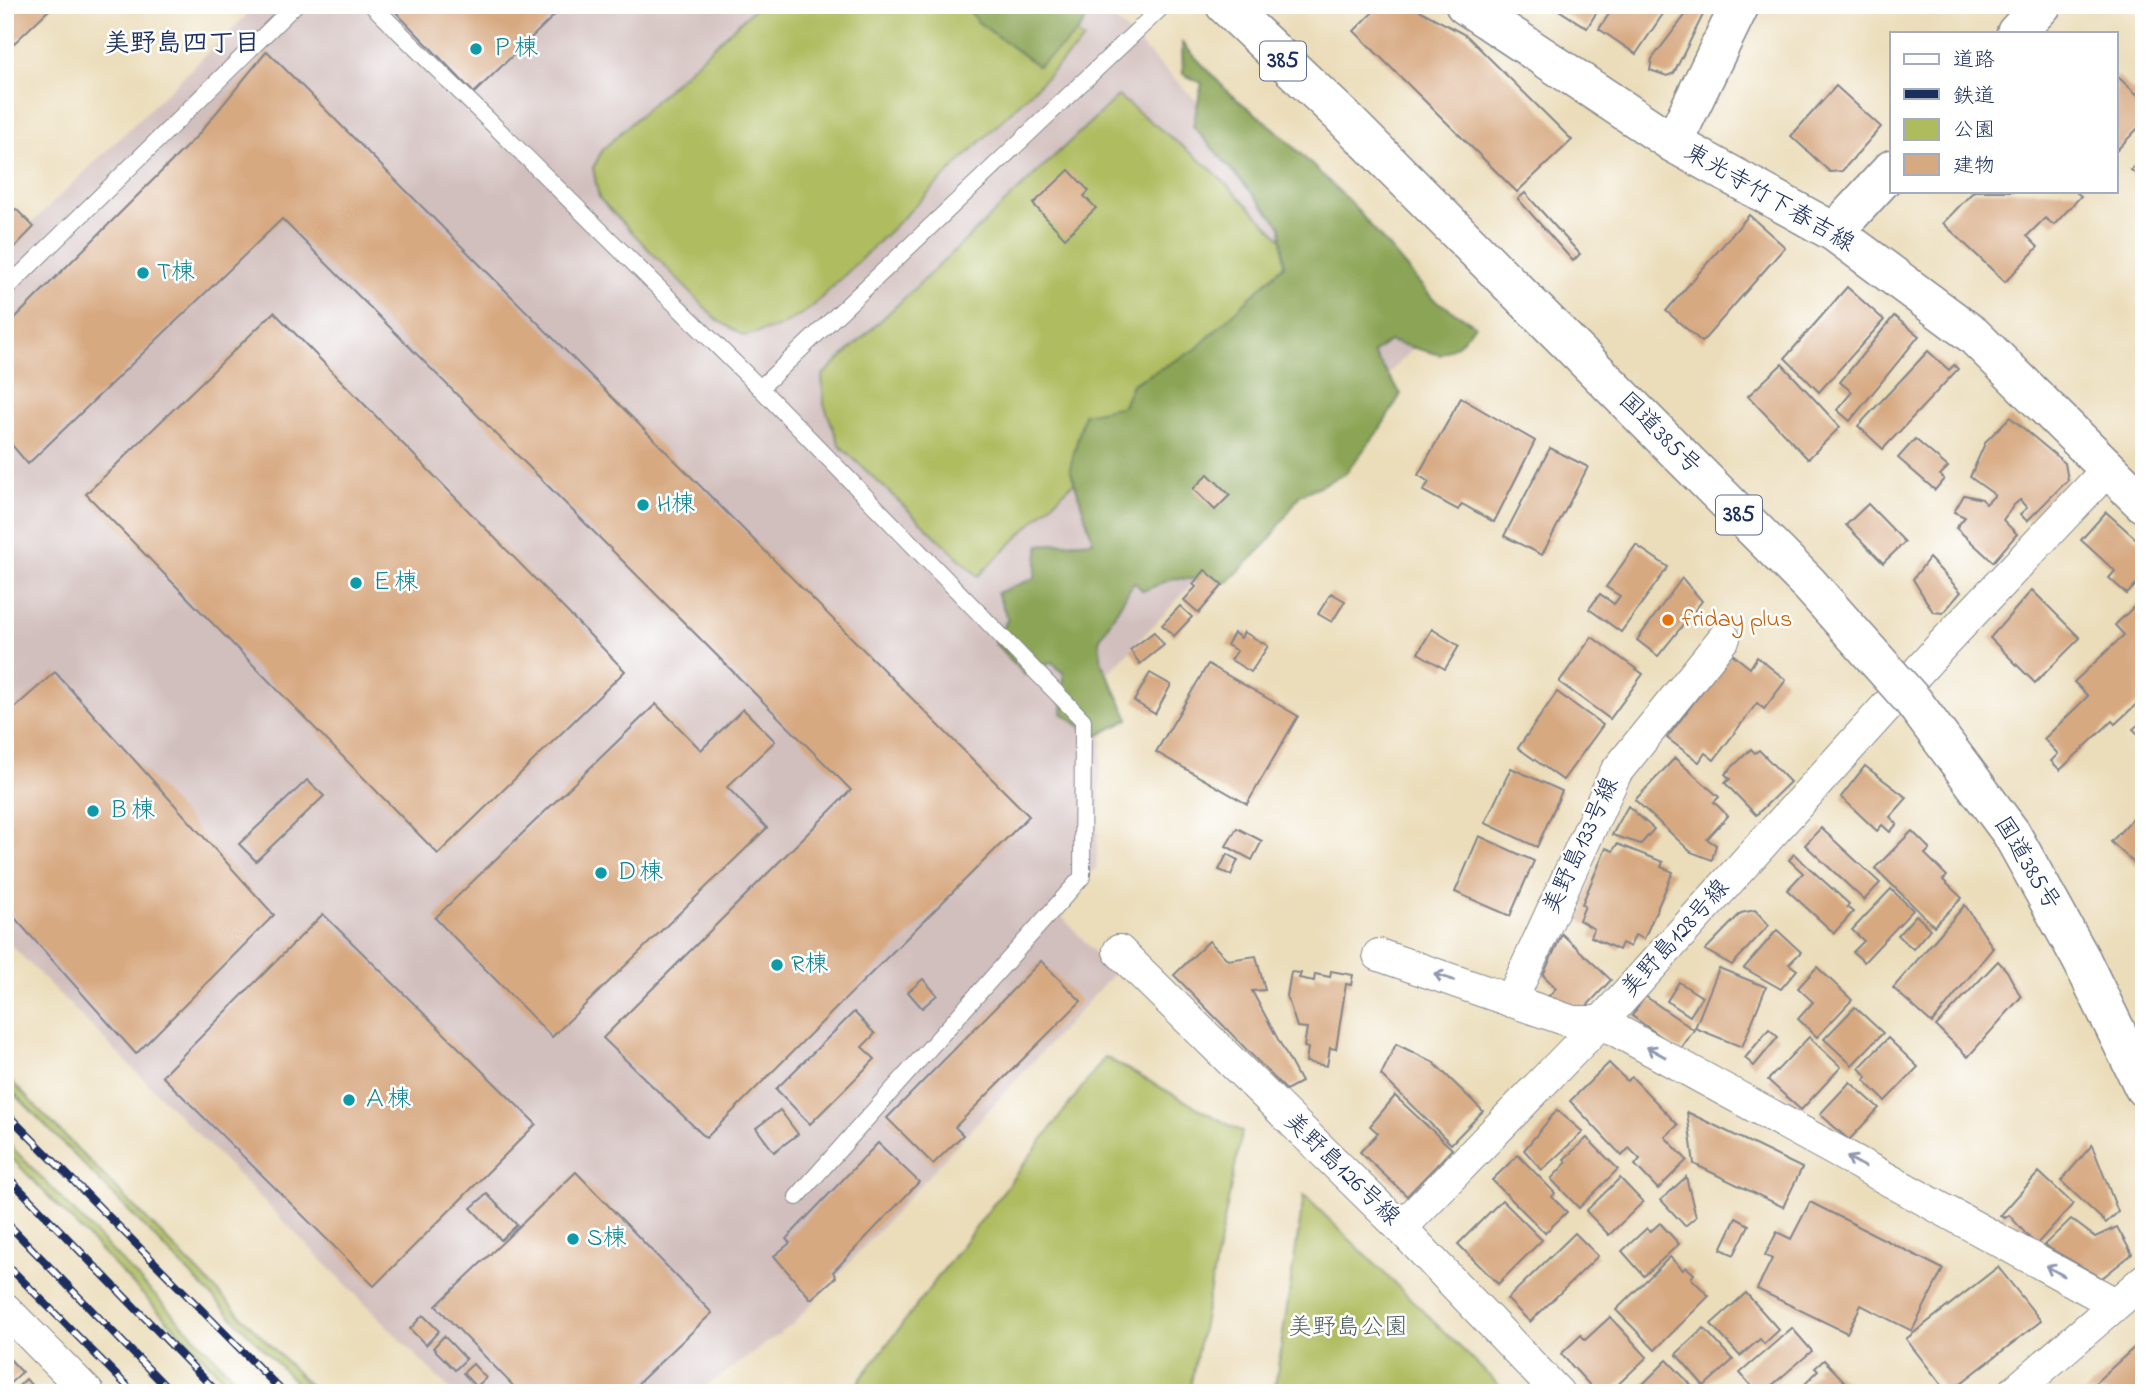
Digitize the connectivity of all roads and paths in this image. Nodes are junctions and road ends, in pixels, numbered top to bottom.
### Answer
1 (295, 5) edge
2 (372, 5) edge
3 (1164, 5) edge
4 (1225, 5) edge
5 (1465, 5) edge
6 (1740, 5) edge
7 (2042, 5) edge
8 (2017, 32) edge
9 (1673, 144) junction
10 (1890, 171) edge
11 (1834, 232) junction
12 (5, 290) edge
13 (760, 388) junction
14 (2108, 469) junction
15 (2144, 504) edge
16 (1724, 638) dead end
17 (1119, 951) dead end
18 (1380, 955) dead end
19 (1511, 1001) junction
20 (1601, 1022) junction
21 (2144, 1088) edge
22 (796, 1198) dead end
23 (1402, 1228) junction
24 (2144, 1280) edge
25 (2115, 1304) junction
26 (5, 1309) edge
27 (88, 1393) edge
28 (1558, 1393) edge
29 (2013, 1393) edge

1 - 12 lane
2 - 13 lane
3 - 13 lane
4 - 21 main road, 国道385号 / 385, bridge
5 - 9 main road, 東光寺竹下春吉線
6 - 9 main road
7 - 8 main road
9 - 11 main road, 東光寺竹下春吉線
10 - 11 main road
11 - 14 main road, 東光寺竹下春吉線
13 - 22 lane
14 - 15 main road, 東光寺竹下春吉線
14 - 20 street, 美野島128号線
16 - 19 street, 美野島133号線
17 - 23 street, 美野島126号線
19 -> 18 street
19 - 20 street
20 - 23 street, 美野島128号線
25 -> 20 street
23 - 28 street, 美野島126号線
24 - 25 street
25 - 29 street
26 - 27 street

